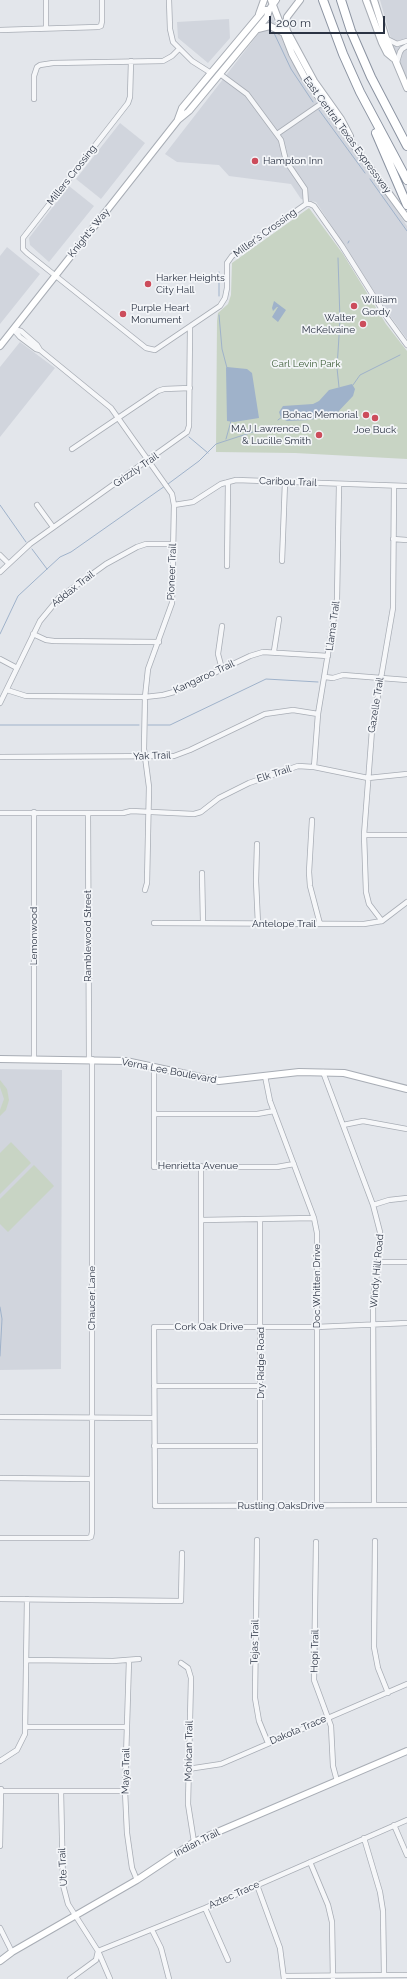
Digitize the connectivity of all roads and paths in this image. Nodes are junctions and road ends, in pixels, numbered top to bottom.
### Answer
1 (46, 0) edge
2 (102, 0) edge
3 (169, 0) edge
4 (264, 0) edge
5 (300, 0) edge
6 (323, 0) edge
7 (341, 0) edge
8 (366, 0) edge
9 (374, 0) edge
10 (272, 4) edge
11 (257, 18) junction
12 (46, 28) junction
13 (0, 30) edge
14 (256, 30) junction
15 (282, 32) junction
16 (386, 38) junction
17 (407, 40) edge
18 (407, 46) edge
19 (179, 49) junction
20 (131, 61) junction
21 (396, 62) junction
22 (211, 73) junction
23 (220, 74) junction
24 (407, 88) edge
25 (360, 92) junction
26 (34, 99) dead end
27 (200, 99) junction
28 (322, 103) junction
29 (178, 120) junction
30 (395, 123) junction
31 (277, 134) junction
32 (407, 139) edge
33 (354, 146) junction
34 (407, 146) edge
35 (407, 180) edge
36 (306, 204) junction
37 (407, 204) edge
38 (407, 218) edge
39 (55, 276) junction
40 (190, 327) junction
41 (13, 329) junction
42 (407, 345) edge
43 (0, 346) edge
44 (190, 388) junction
45 (119, 417) junction
46 (72, 449) dead end
47 (150, 460) junction
48 (228, 482) junction
49 (285, 482) junction
50 (339, 484) junction
51 (394, 486) junction
52 (407, 486) edge
53 (37, 505) dead end
54 (174, 505) junction
55 (53, 528) junction
56 (394, 540) junction
57 (407, 540) edge
58 (174, 544) junction
59 (0, 555) edge
60 (282, 561) dead end
61 (8, 563) junction
62 (227, 566) dead end
63 (0, 572) edge
64 (279, 619) dead end
65 (222, 626) dead end
66 (34, 634) junction
67 (159, 642) junction
68 (274, 651) junction
69 (328, 656) junction
70 (0, 659) edge
71 (17, 668) junction
72 (222, 669) junction
73 (325, 677) junction
74 (380, 678) junction
75 (407, 680) edge
76 (7, 690) junction
77 (145, 697) junction
78 (0, 703) edge
79 (318, 714) junction
80 (0, 757) edge
81 (145, 757) junction
82 (314, 767) junction
83 (407, 774) edge
84 (368, 778) junction
85 (34, 812) junction
86 (149, 812) junction
87 (0, 813) edge
88 (88, 813) junction
89 (312, 820) dead end
90 (364, 835) junction
91 (407, 835) edge
92 (257, 844) dead end
93 (202, 873) dead end
94 (145, 890) dead end
95 (407, 902) edge
96 (382, 921) junction
97 (154, 922) dead end
98 (203, 923) junction
99 (258, 924) junction
100 (320, 924) junction
101 (0, 1059) edge
102 (34, 1059) junction
103 (90, 1059) junction
104 (154, 1067) junction
105 (323, 1072) junction
106 (265, 1076) junction
107 (407, 1089) edge
108 (274, 1111) junction
109 (154, 1114) junction
110 (343, 1125) junction
111 (407, 1129) edge
112 (294, 1164) junction
113 (201, 1166) junction
114 (407, 1198) edge
115 (373, 1205) junction
116 (314, 1218) junction
117 (201, 1220) junction
118 (260, 1220) junction
119 (379, 1262) junction
120 (407, 1262) edge
121 (407, 1323) edge
122 (373, 1324) junction
123 (201, 1327) junction
124 (261, 1327) junction
125 (316, 1327) junction
126 (154, 1386) junction
127 (261, 1386) junction
128 (0, 1417) edge
129 (92, 1418) junction
130 (154, 1418) junction
131 (154, 1446) junction
132 (260, 1446) junction
133 (0, 1478) edge
134 (92, 1479) junction
135 (374, 1505) junction
136 (407, 1505) edge
137 (260, 1506) junction
138 (317, 1506) junction
139 (0, 1538) edge
140 (258, 1540) dead end
141 (375, 1541) dead end
142 (316, 1542) dead end
143 (182, 1553) dead end
144 (0, 1599) edge
145 (28, 1599) junction
146 (139, 1659) dead end
147 (27, 1660) junction
148 (129, 1660) junction
149 (181, 1663) dead end
150 (407, 1684) edge
151 (388, 1693) junction
152 (328, 1717) junction
153 (26, 1727) junction
154 (126, 1728) junction
155 (268, 1743) junction
156 (407, 1751) edge
157 (0, 1761) edge
158 (188, 1769) junction
159 (337, 1781) junction
160 (1, 1789) edge
161 (61, 1791) junction
162 (125, 1791) junction
163 (407, 1820) edge
164 (394, 1825) junction
165 (364, 1838) junction
166 (194, 1842) junction
167 (0, 1846) edge
168 (407, 1855) edge
169 (310, 1862) junction
170 (137, 1880) junction
171 (257, 1885) junction
172 (205, 1908) junction
173 (76, 1916) junction
174 (0, 1928) edge
175 (152, 1930) junction
176 (98, 1951) junction
177 (12, 1952) junction
178 (228, 1960) dead end
179 (0, 1961) edge
180 (384, 1975) junction
181 (407, 1975) edge
182 (332, 1977) edge
183 (284, 1978) edge
184 (70, 1979) edge
185 (110, 1979) edge
186 (168, 1979) edge

1 - 12 street
2 - 12 street
3 - 19 street
4 - 11 main road
5 - 33 main road
6 - 25 highway
7 - 30 highway
8 - 21 main road
9 - 16 main road
10 - 11 main road, Knight's Way
10 - 14 main road, Knight's Way
10 - 15 main road, East Central Texas Expressway
11 - 22 main road, Knight's Way
12 - 13 street
14 - 15 main road
14 - 23 main road, Knight's Way
15 - 28 main road, East Central Texas Expressway
16 - 17 street
16 - 21 main road
18 - 21 street
19 - 20 street
19 - 22 street
20 - 26 street
20 - 39 street, Millers Crossing
21 - 24 main road
22 - 27 main road
22 - 29 main road, Knight's Way
23 - 27 main road, Knight's Way
23 - 31 street
25 - 35 highway
25 - 37 highway
27 - 29 main road, Knight's Way
28 - 31 street
28 - 33 main road, East Central Texas Expressway
29 - 39 main road, Knight's Way
30 - 32 highway
30 - 34 highway
31 - 36 street
33 - 38 main road, East Central Texas Expressway
36 - 40 street, Miller's Crossing
36 - 42 street, Miller's Crossing
39 - 40 street, Miller's Crossing
39 - 41 main road, Knight's Way
40 - 44 street, Grizzly Trail
41 - 43 main road, Knight's Way
41 - 45 street, Pioneer Trail
44 - 45 street
44 - 47 street, Grizzly Trail
45 - 46 street
45 - 47 street, Pioneer Trail
47 - 54 street, Pioneer Trail
47 - 55 street, Grizzly Trail
48 - 49 street, Caribou Trail
48 - 54 street, Caribou Trail
48 - 62 street
49 - 50 street, Caribou Trail
49 - 60 street
50 - 51 street, Caribou Trail
50 - 69 street, Llama Trail
51 - 52 street, Caribou Trail
51 - 56 street, Gazelle Trail
53 - 55 street
54 - 58 street, Pioneer Trail
55 - 61 street, Grizzly Trail
56 - 57 street
56 - 74 street, Gazelle Trail
58 - 66 street, Addax Trail
58 - 67 street, Pioneer Trail
59 - 61 street
61 - 63 street, Grizzly Trail
64 - 68 street
65 - 72 street
66 - 67 street
66 - 71 street, Addax Trail
67 - 77 street, Pioneer Trail
68 - 69 street, Kangaroo Trail
68 - 72 street, Kangaroo Trail
69 - 73 street, Llama Trail
70 - 71 street
71 - 76 street, Addax Trail
72 - 77 street, Kangaroo Trail
73 - 74 street
73 - 79 street, Llama Trail
74 - 75 street
74 - 84 street, Gazelle Trail
76 - 77 street, Kangaroo Trail
76 - 78 street, Addax Trail
77 - 81 street, Pioneer Trail
79 - 81 street, Yak Trail
79 - 82 street, Llama Trail
80 - 81 street, Yak Trail
81 - 86 street, Pioneer Trail
82 - 84 street, Elk Trail
82 - 86 street, Elk Trail
83 - 84 street, Elk Trail
84 - 90 street, Gazelle Trail
85 - 87 street, Elk Trail
85 - 88 street, Elk Trail
85 - 102 street, Lemonwood
86 - 88 street, Elk Trail
86 - 94 street, Pioneer Trail
88 - 103 street, Ramblewood Street
89 - 100 street
90 - 91 street
90 - 96 street, Gazelle Trail
92 - 99 street
93 - 98 street
95 - 96 street, Antelope Trail
96 - 100 street, Antelope Trail
97 - 98 street, Antelope Trail
98 - 99 street, Antelope Trail
99 - 100 street, Antelope Trail
101 - 102 main road, Verna Lee Boulevard
102 - 103 main road, Verna Lee Boulevard
103 - 104 main road, Verna Lee Boulevard
103 - 129 street, Chaucer Lane
104 - 106 main road, Verna Lee Boulevard
104 - 109 street, Henrietta Avenue
105 - 106 main road, Verna Lee Boulevard
105 - 107 main road, Verna Lee Boulevard
105 - 110 street, Windy Hill Road
106 - 108 street, Doc Whitten Drive
108 - 109 street
108 - 112 street, Doc Whitten Drive
109 - 113 street, Henrietta Avenue
110 - 111 street
110 - 115 street, Windy Hill Road
112 - 113 street, Henrietta Avenue
112 - 116 street, Doc Whitten Drive
113 - 117 street
114 - 115 street
115 - 119 street, Windy Hill Road
116 - 118 street
116 - 125 street, Doc Whitten Drive
117 - 118 street
117 - 123 street
118 - 124 street, Dry Ridge Road
119 - 120 street
119 - 122 street, Windy Hill Road
121 - 122 street, Cork Oak Drive
122 - 125 street, Cork Oak Drive
122 - 135 street, Windy Hill Road
123 - 124 street, Cork Oak Drive
123 - 126 street, Cork Oak Drive
124 - 125 street, Cork Oak Drive
124 - 127 street, Dry Ridge Road
125 - 138 street, Doc Whitten Drive
126 - 127 street
126 - 130 street
127 - 132 street, Dry Ridge Road
128 - 129 street
129 - 130 street
129 - 134 street, Chaucer Lane
130 - 131 street
131 - 132 street
131 - 137 street, Rustling OaksDrive
132 - 137 street, Dry Ridge Road
133 - 134 street
134 - 139 street, Chaucer Lane
135 - 136 street, Rustling OaksDrive
135 - 138 street, Rustling OaksDrive
137 - 138 street, Rustling OaksDrive
140 - 155 street, Tejas Trail
141 - 151 street
142 - 152 street, Hopi Trail
143 - 145 street
144 - 145 street
145 - 147 street
146 - 148 street
147 - 148 street
147 - 153 street
148 - 154 street, Maya Trail
149 - 158 street, Mohican Trail
150 - 151 street, Dakota Trace
151 - 152 street, Dakota Trace
152 - 155 street, Dakota Trace
152 - 159 street, Hopi Trail
153 - 154 street
153 - 157 street
154 - 162 street, Maya Trail
155 - 158 street, Dakota Trace
156 - 159 main road, Indian Trail
158 - 166 street, Mohican Trail
159 - 166 main road, Indian Trail
160 - 161 street
160 - 167 street
161 - 162 street
161 - 173 street, Ute Trail
162 - 170 street, Maya Trail
163 - 164 street, Aztec Trace
164 - 165 street, Aztec Trace
164 - 168 street
165 - 169 street, Aztec Trace
165 - 180 street
166 - 170 main road, Indian Trail
169 - 171 street, Aztec Trace
169 - 182 street
170 - 173 main road, Indian Trail
171 - 172 street, Aztec Trace
171 - 183 street
172 - 175 street, Aztec Trace
172 - 178 street
173 - 176 street, Ute Trail
173 - 177 main road, Indian Trail
174 - 177 street
175 - 176 street, Aztec Trace
175 - 186 street
176 - 184 street
176 - 185 street, Ute Trail
177 - 179 main road, Indian Trail
180 - 181 street
180 - 182 street
182 - 183 street

